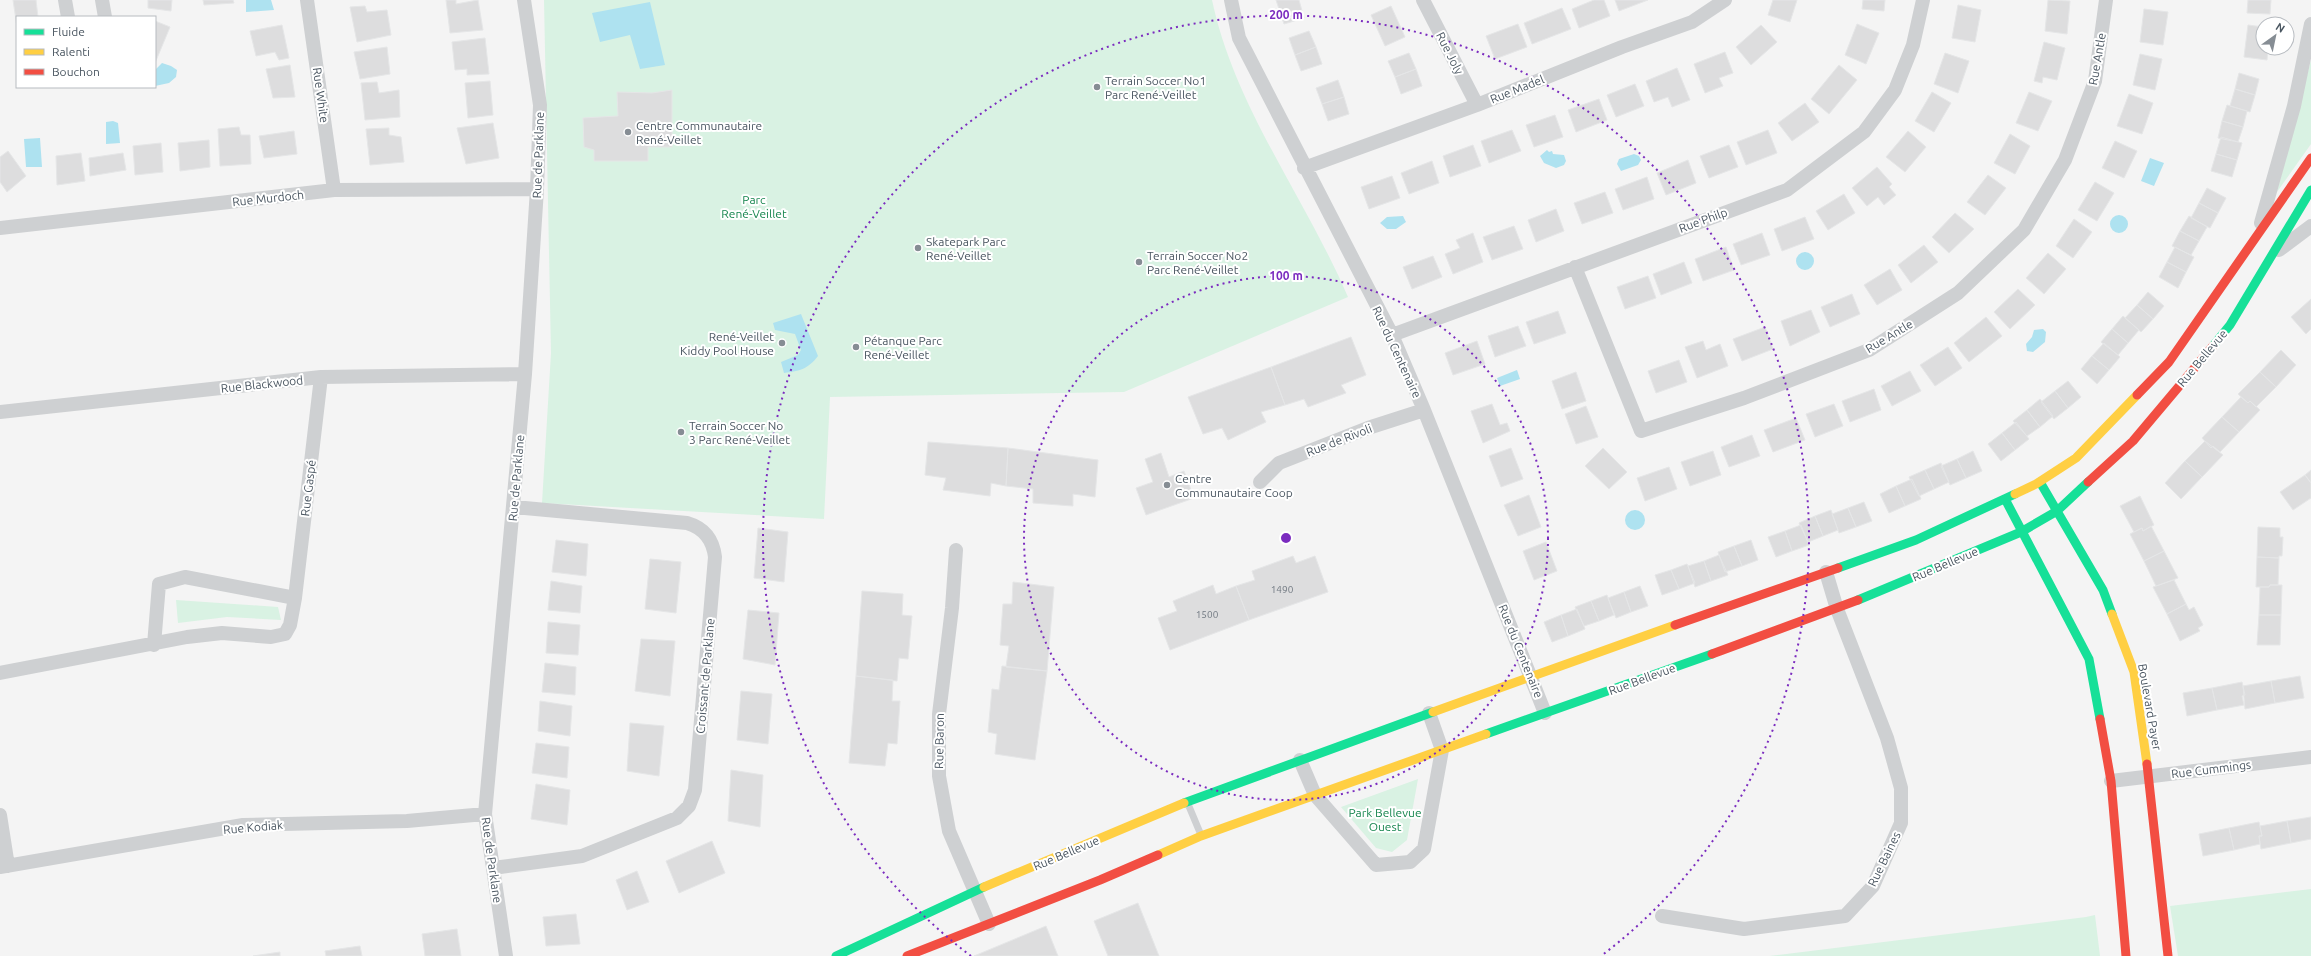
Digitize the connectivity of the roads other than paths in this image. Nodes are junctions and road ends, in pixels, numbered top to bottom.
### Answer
1 (65, 0) edge
2 (102, 0) edge
3 (307, 0) edge
4 (524, 0) edge
5 (1231, 0) edge
6 (1423, 0) edge
7 (1725, 0) edge
8 (1923, 0) edge
9 (2106, 0) edge
10 (68, 16) edge
11 (105, 16) edge
12 (2311, 24) edge
13 (1477, 105) junction
14 (2311, 158) edge
15 (1304, 168) junction
16 (537, 189) junction
17 (334, 190) junction
18 (2311, 190) edge
19 (2311, 226) edge
20 (0, 228) edge
21 (2257, 237) junction
22 (2272, 255) junction
23 (1575, 268) junction
24 (1392, 335) junction
25 (525, 374) junction
26 (321, 378) junction
27 (1424, 410) junction
28 (0, 412) edge
29 (1260, 482) dead end
30 (2040, 482) junction
31 (2005, 499) junction
32 (514, 507) junction
33 (2057, 511) junction
34 (2021, 532) junction
35 (956, 550) dead end
36 (1826, 572) junction
37 (295, 598) junction
38 (1837, 609) junction
39 (154, 645) junction
40 (0, 673) edge
41 (1530, 676) junction
42 (1429, 713) junction
43 (1545, 713) junction
44 (1442, 750) junction
45 (2311, 757) edge
46 (1300, 760) junction
47 (2149, 777) junction
48 (2111, 781) junction
49 (1315, 795) junction
50 (1187, 802) junction
51 (0, 814) edge
52 (485, 814) junction
53 (1201, 836) junction
54 (4, 867) edge
55 (493, 868) junction
56 (975, 892) junction
57 (1662, 916) dead end
58 (989, 924) junction
59 (506, 956) edge
60 (836, 956) edge
61 (907, 956) edge
62 (2126, 956) edge
63 (2168, 956) edge

1 - 10 street
2 - 11 street
3 - 17 street, Rue White
4 - 16 street, Rue de Parklane
5 - 15 street, Rue du Centenaire
6 - 13 street, Rue Joly
7 - 13 street, Rue Madel
8 - 23 street, Rue Philp
9 - 23 street, Rue Antle
12 - 21 street, Rue Bellevue
13 - 15 street, Rue Madel
14 - 21 street, Rue Bellevue
15 - 24 street, Rue du Centenaire
16 - 17 street, Rue Murdoch
16 - 25 street, Rue de Parklane
17 - 20 street, Rue Murdoch
18 - 22 street, Rue Bellevue
19 - 22 street
21 - 30 street, Rue Bellevue
22 - 33 street, Rue Bellevue
23 - 24 street, Rue Philp
24 - 27 street, Rue du Centenaire
25 - 26 street, Rue Blackwood
25 - 32 street, Rue de Parklane
26 - 28 street, Rue Blackwood
26 - 37 street, Rue Gaspé
27 - 29 street, Rue de Rivoli
27 - 41 street, Rue du Centenaire
30 - 31 street, Rue Bellevue
30 - 33 street, Boulevard Payer
31 - 34 street
31 - 36 street, Rue Bellevue
32 - 52 street, Rue de Parklane
32 - 55 street, Croissant de Parklane
33 - 34 street, Rue Bellevue
33 - 47 street, Boulevard Payer
34 - 38 street, Rue Bellevue
34 - 48 street
35 - 56 street, Rue Baron
36 - 38 street, Rue Baines
36 - 41 street, Rue Bellevue
37 - 39 street, Rue Gaspé
37 - 39 street
38 - 43 street, Rue Bellevue
38 - 57 street, Rue Baines
39 - 40 street, Rue Gaspé
41 - 42 street, Rue Bellevue
41 - 43 street, Rue du Centenaire
42 - 44 street
42 - 46 street, Rue Bellevue
43 - 44 street, Rue Bellevue
44 - 49 street, Rue Bellevue
44 - 49 street
45 - 47 street, Rue Cummings
46 - 49 street
46 - 50 street, Rue Bellevue
47 - 48 street, Rue Cummings
47 - 63 street, Boulevard Payer
48 - 62 street
49 - 53 street, Rue Bellevue
50 - 53 lane
50 - 56 street, Rue Bellevue
51 - 54 street
52 - 54 street, Rue Kodiak
52 - 55 street, Rue de Parklane
53 - 58 street, Rue Bellevue
55 - 59 street, Rue de Parklane
56 - 58 street, Rue Baron
56 - 60 street, Rue Bellevue
58 - 61 street, Rue Bellevue

